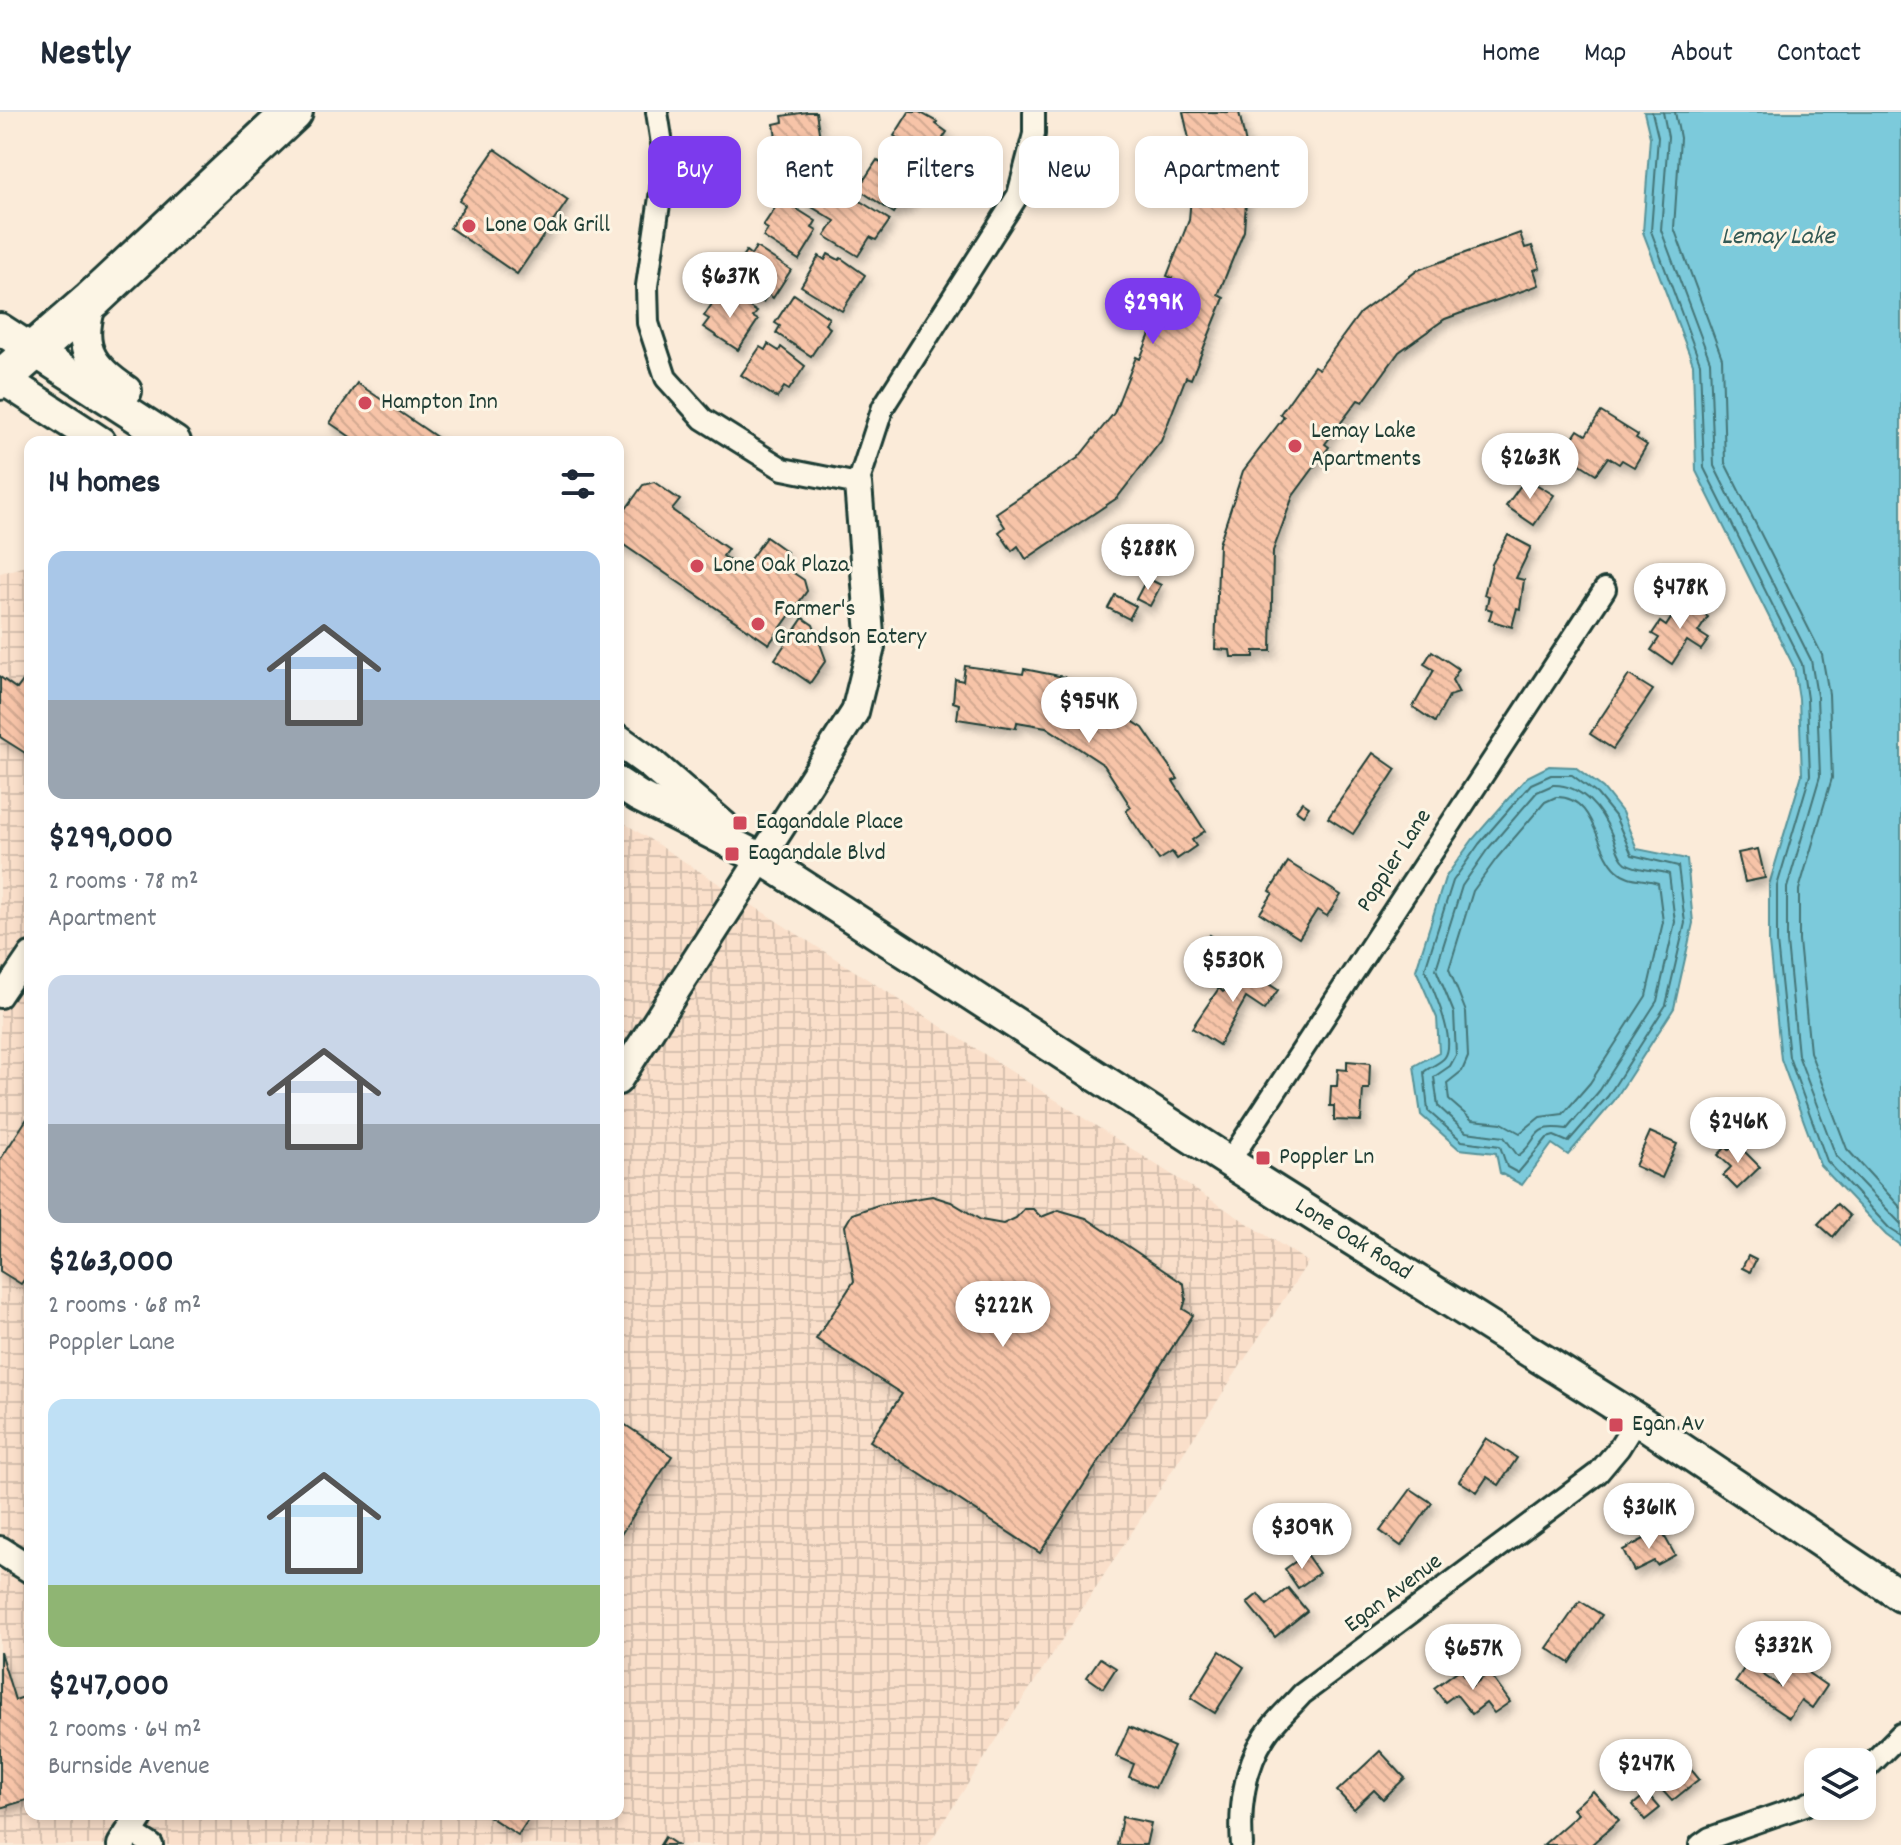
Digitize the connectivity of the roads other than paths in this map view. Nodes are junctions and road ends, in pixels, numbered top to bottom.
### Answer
1 (293, 112) edge
2 (657, 112) edge
3 (1034, 112) edge
4 (92, 300) junction
5 (0, 329) edge
6 (34, 351) junction
7 (1, 379) edge
8 (91, 436) edge
9 (166, 436) edge
10 (188, 436) edge
11 (858, 484) junction
12 (1605, 589) dead end
13 (624, 744) edge
14 (624, 787) edge
15 (762, 859) junction
16 (24, 962) edge
17 (0, 997) edge
18 (624, 1072) edge
19 (1229, 1162) junction
20 (1637, 1419) junction
21 (0, 1550) edge
22 (24, 1565) edge
23 (1901, 1596) edge
24 (1901, 1734) edge
25 (1876, 1759) edge
26 (1804, 1805) edge
27 (1242, 1845) edge
28 (1700, 1845) edge

1 - 4 highway
2 - 11 street
3 - 11 street
4 - 6 highway
4 - 10 main road
5 - 6 main road
6 - 7 highway
6 - 9 main road
7 - 8 main road
11 - 15 street
12 - 19 street, Poppler Lane
13 - 15 main road, Lone Oak Road
14 - 15 main road, Lone Oak Road
15 - 18 street
15 - 19 main road, Lone Oak Road
16 - 17 street
19 - 20 main road, Lone Oak Road
20 - 23 main road, Lone Oak Road
20 - 27 street, Egan Avenue
21 - 22 street
24 - 25 street
26 - 28 street

